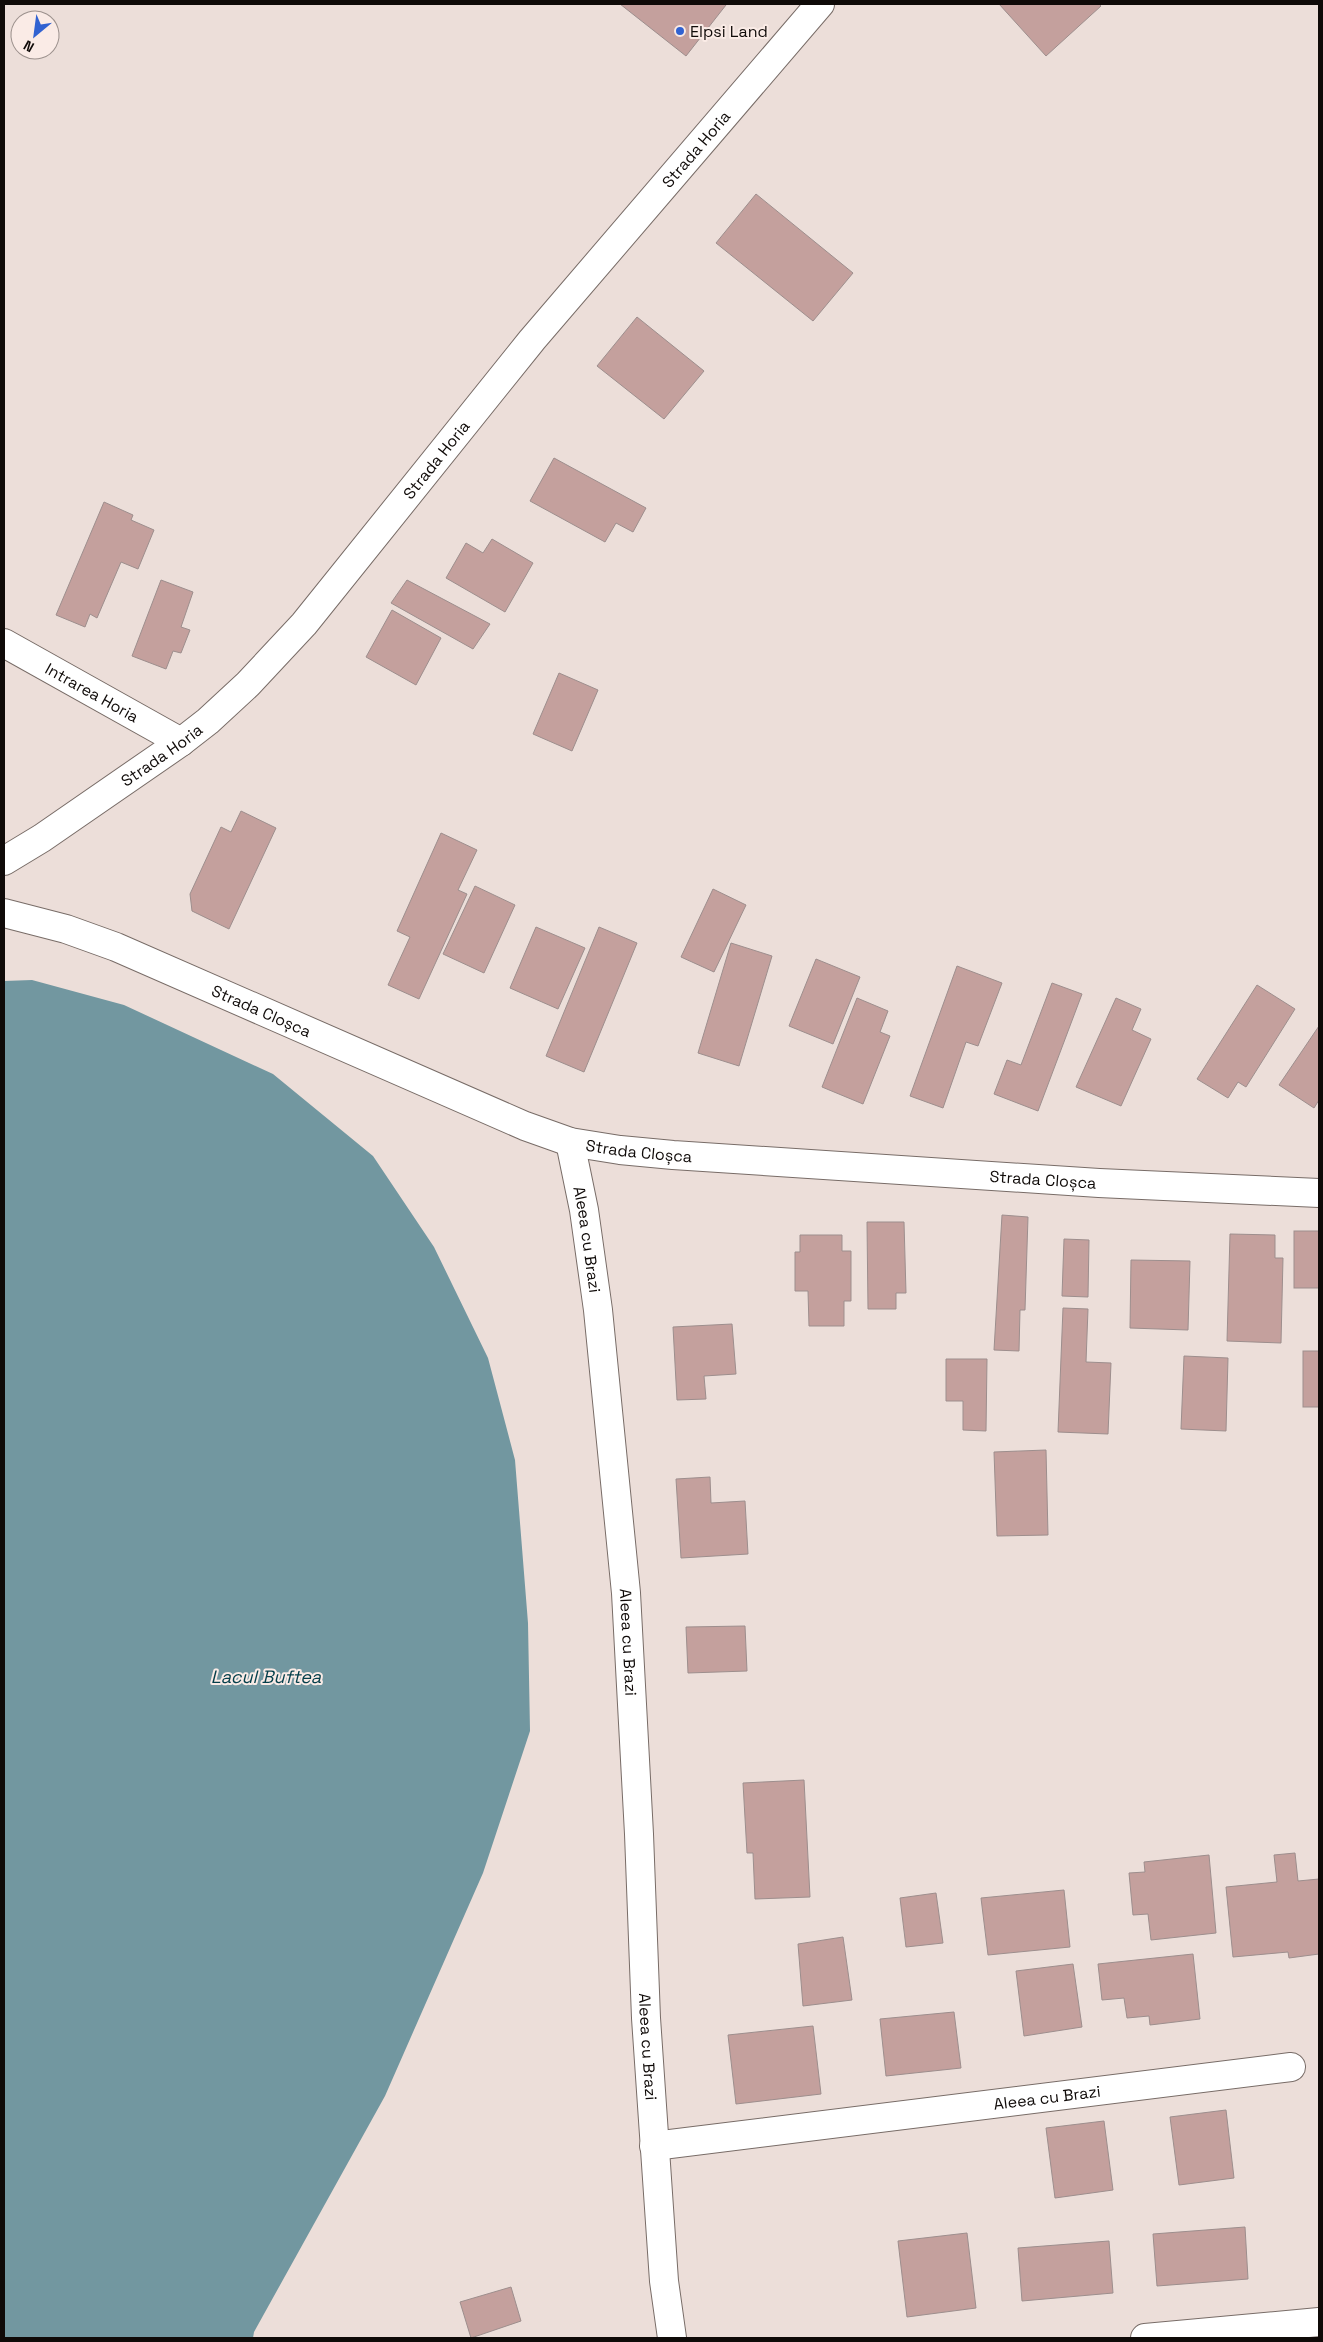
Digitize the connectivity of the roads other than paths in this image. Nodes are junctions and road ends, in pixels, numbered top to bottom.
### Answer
1 (820, 4) edge
2 (4, 643) edge
3 (181, 742) junction
4 (4, 861) edge
5 (4, 913) edge
6 (570, 1142) junction
7 (1319, 1193) edge
8 (1291, 2067) dead end
9 (654, 2146) junction
10 (1319, 2322) edge
11 (672, 2338) edge
12 (1145, 2338) edge

1 - 3 street, Strada Horia
2 - 3 street, Intrarea Horia
3 - 4 street, Strada Horia
5 - 6 street, Strada Cloșca
6 - 7 street, Strada Cloșca
6 - 9 street, Aleea cu Brazi
8 - 9 street, Aleea cu Brazi
9 - 11 street, Aleea cu Brazi
10 - 12 street

